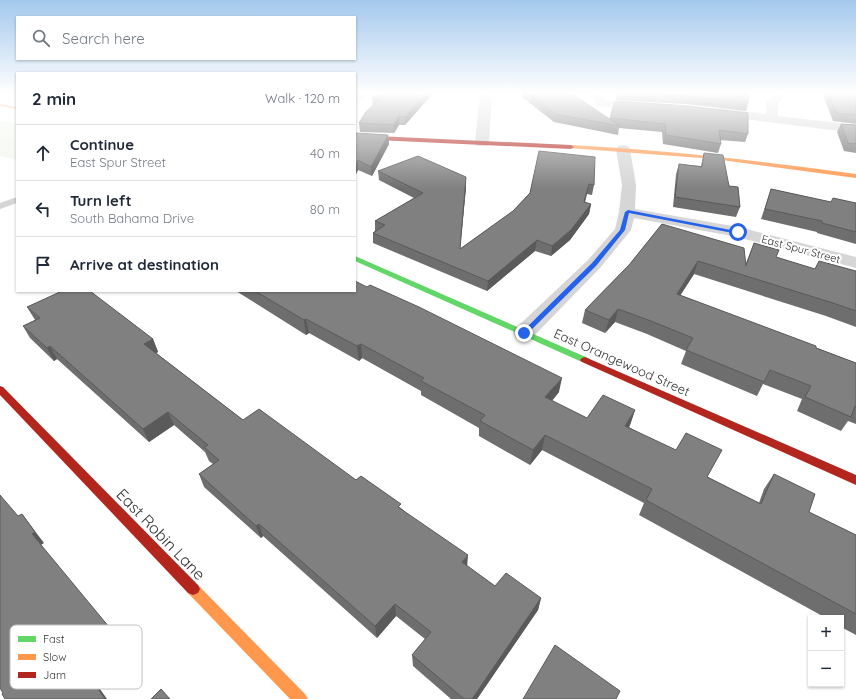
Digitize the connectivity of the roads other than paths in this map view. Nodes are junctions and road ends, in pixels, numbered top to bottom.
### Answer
1 (483, 125) edge
2 (823, 125) edge
3 (856, 129) edge
4 (356, 137) edge
5 (482, 143) junction
6 (623, 149) junction
7 (856, 176) edge
8 (16, 200) edge
9 (0, 206) edge
10 (628, 212) junction
11 (356, 258) edge
12 (856, 263) edge
13 (524, 333) junction
14 (0, 389) edge
15 (856, 480) edge
16 (300, 699) edge

1 - 5 street
2 - 3 street
4 - 5 street
5 - 6 street
6 - 7 street
6 - 10 street
8 - 9 lane
10 - 12 street, East Spur Street
10 - 13 street
11 - 13 street, East Orangewood Street
13 - 15 street, East Orangewood Street
14 - 16 street, East Robin Lane

